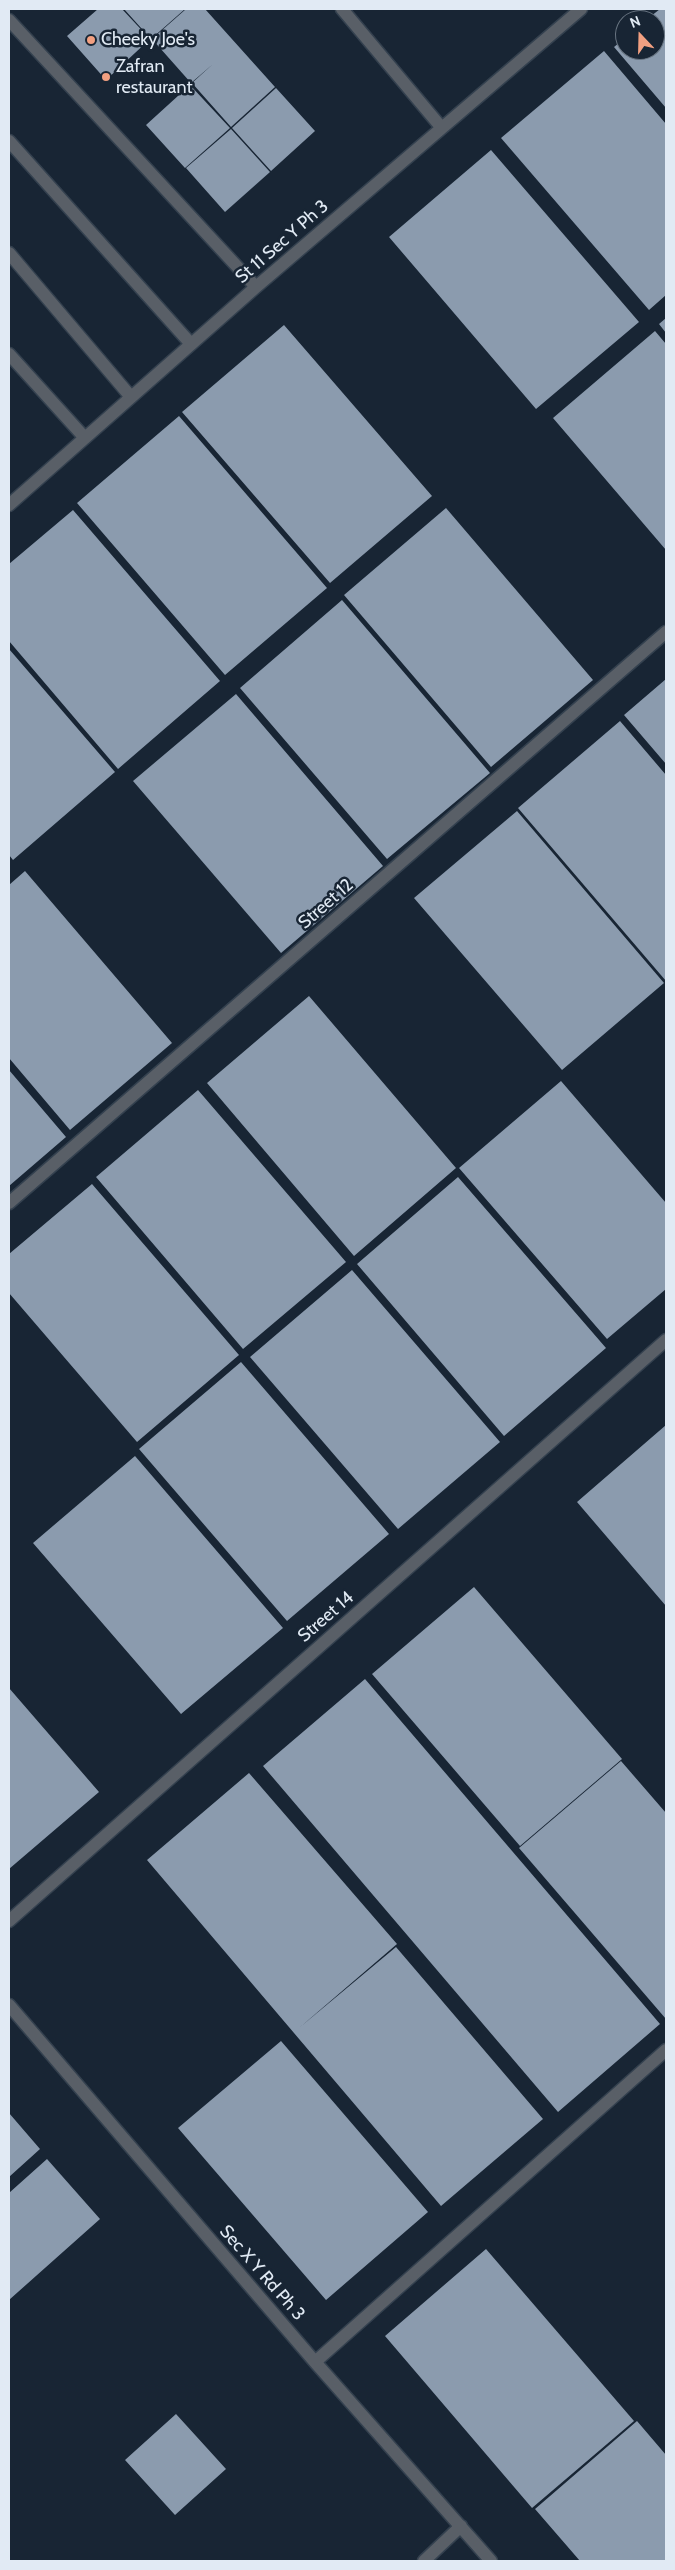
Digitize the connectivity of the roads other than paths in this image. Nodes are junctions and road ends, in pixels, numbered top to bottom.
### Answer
1 (342, 9) edge
2 (581, 9) edge
3 (9, 20) edge
4 (441, 127) junction
5 (9, 141) edge
6 (9, 253) edge
7 (256, 287) junction
8 (191, 344) junction
9 (9, 354) edge
10 (131, 397) junction
11 (85, 438) junction
12 (9, 505) edge
13 (666, 632) edge
14 (9, 1203) edge
15 (666, 1340) edge
16 (9, 1921) edge
17 (9, 2005) edge
18 (666, 2050) edge
19 (315, 2362) junction
20 (461, 2526) junction
21 (424, 2561) edge
22 (491, 2561) edge

1 - 4 street
2 - 4 street, St 11 Sec Y Ph 3
3 - 7 street
4 - 7 street, St 11 Sec Y Ph 3
5 - 8 street
6 - 10 street
7 - 8 street, St 11 Sec Y Ph 3
8 - 10 street, St 11 Sec Y Ph 3
9 - 11 street
10 - 11 street, St 11 Sec Y Ph 3
11 - 12 street, St 11 Sec Y Ph 3
13 - 14 street, Street 12
15 - 16 street, Street 14
17 - 19 street, Sec X Y Rd Ph 3
18 - 19 street
19 - 20 street, Sec X Y Rd Ph 3
20 - 21 street
20 - 22 street, Sec X Y Rd Ph 3

